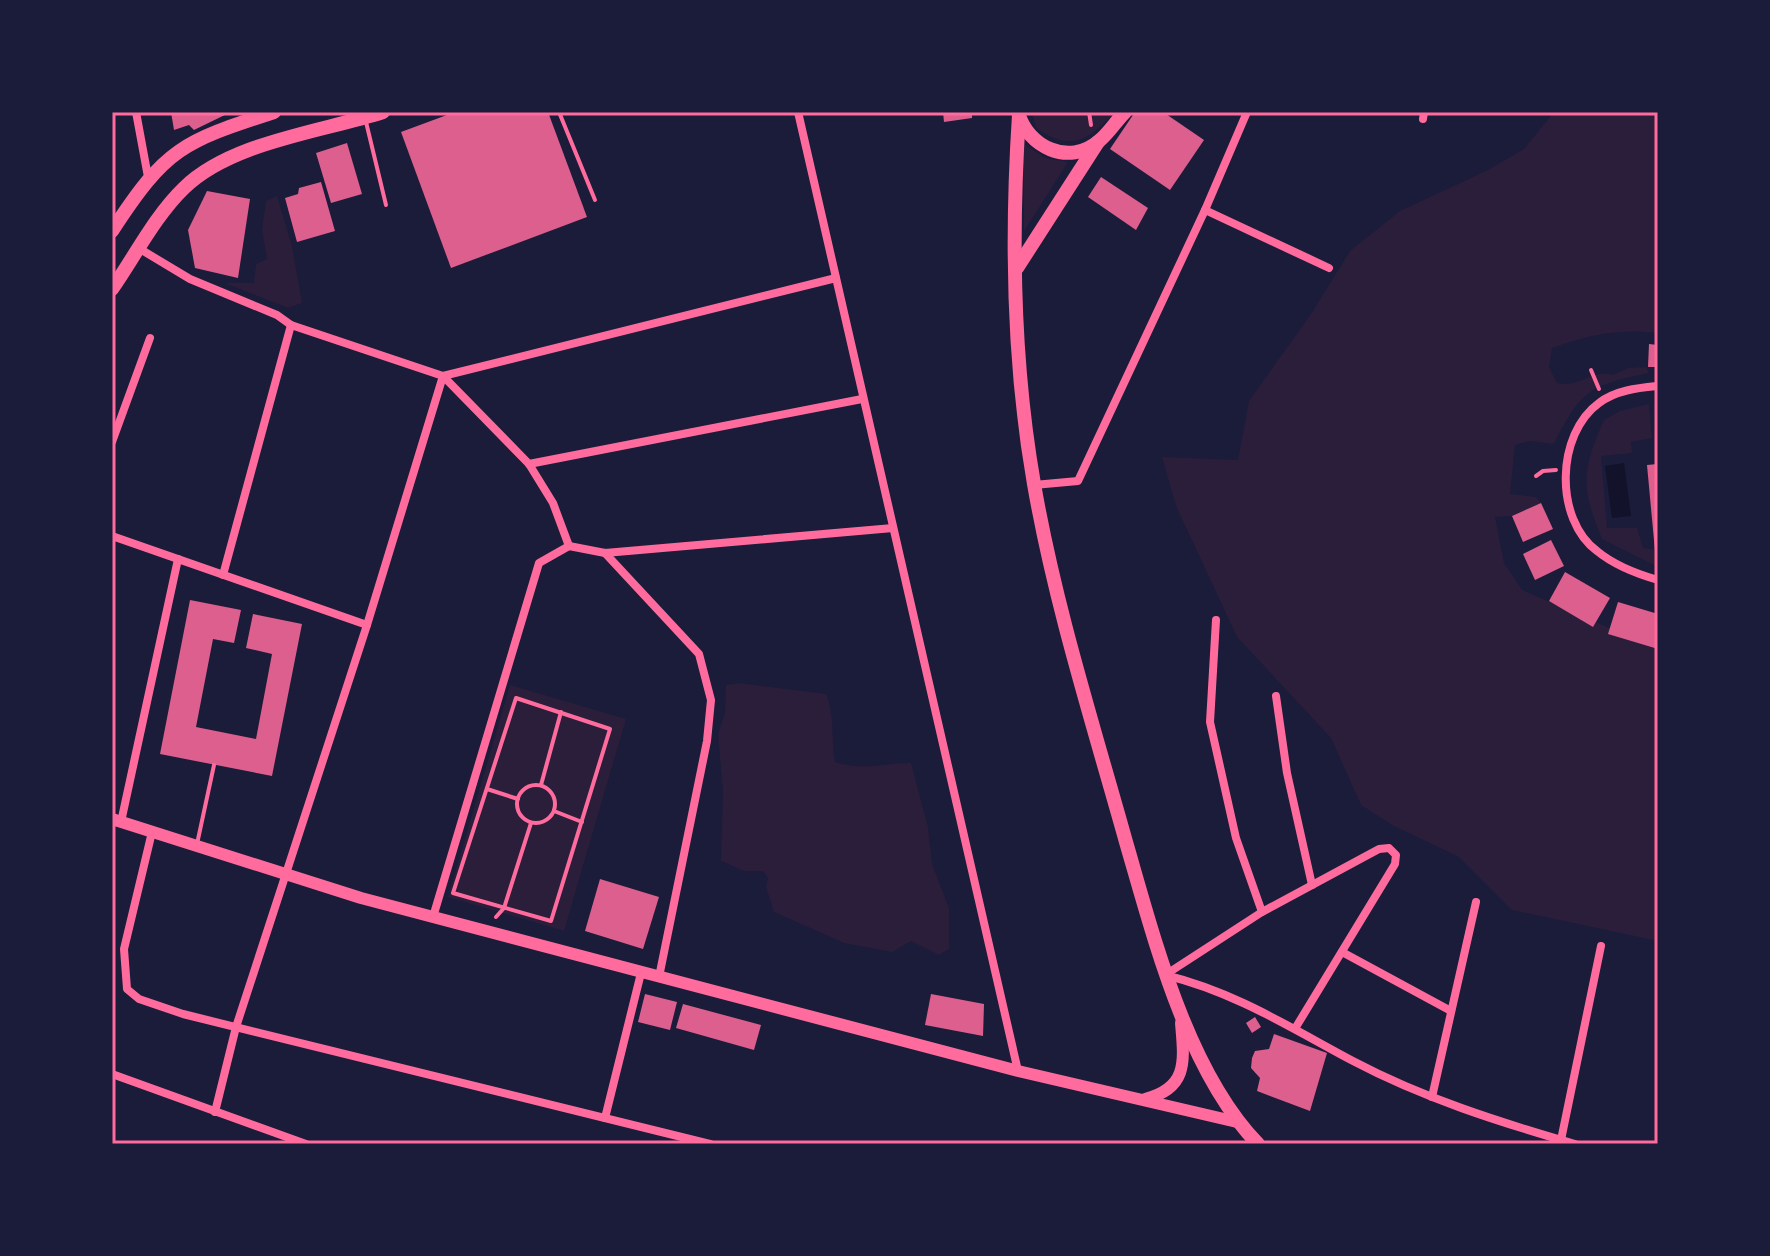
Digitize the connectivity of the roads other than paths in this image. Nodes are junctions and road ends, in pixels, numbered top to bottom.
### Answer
1 (136, 112) edge
2 (274, 112) edge
3 (382, 112) edge
4 (559, 112) edge
5 (798, 112) edge
6 (1125, 112) edge
7 (1247, 112) edge
8 (1018, 114) edge
9 (365, 118) junction
10 (1098, 142) junction
11 (148, 177) junction
12 (595, 200) dead end
13 (386, 205) dead end
14 (1205, 210) junction
15 (112, 231) edge
16 (140, 249) junction
17 (1329, 268) dead end
18 (1017, 269) junction
19 (836, 278) junction
20 (112, 289) edge
21 (291, 325) junction
22 (150, 338) dead end
23 (443, 376) junction
24 (1658, 386) edge
25 (862, 399) junction
26 (112, 442) edge
27 (529, 464) junction
28 (1034, 485) junction
29 (893, 528) junction
30 (112, 536) edge
31 (569, 546) junction
32 (605, 553) junction
33 (178, 559) junction
34 (223, 575) junction
35 (1658, 580) edge
36 (1216, 620) dead end
37 (367, 625) junction
38 (1276, 696) dead end
39 (214, 765) dead end
40 (116, 820) edge
41 (152, 832) junction
42 (196, 846) junction
43 (285, 874) junction
44 (1312, 885) junction
45 (1476, 902) dead end
46 (1262, 912) junction
47 (433, 917) junction
48 (1601, 946) dead end
49 (1342, 952) junction
50 (641, 973) junction
51 (1165, 975) junction
52 (659, 977) junction
53 (1180, 1005) junction
54 (1451, 1011) junction
55 (236, 1027) junction
56 (1296, 1027) junction
57 (1018, 1071) junction
58 (112, 1074) edge
59 (1432, 1097) junction
60 (1142, 1100) junction
61 (215, 1112) junction
62 (605, 1118) junction
63 (1237, 1122) junction
64 (281, 1140) edge
65 (1544, 1140) edge
66 (1561, 1140) junction
67 (306, 1144) edge
68 (710, 1144) edge
69 (1258, 1144) edge
70 (1575, 1144) edge

1 - 11 street
2 - 11 main road
3 - 9 main road
4 - 12 lane
5 - 19 street
6 - 10 main road
7 - 14 street
8 - 10 main road
8 - 18 main road
9 - 13 lane
9 - 16 main road
10 - 18 main road
11 - 15 main road
14 - 17 street
14 - 28 street
16 - 20 main road
16 - 21 street
18 - 28 main road
19 - 23 street
19 - 25 street
21 - 23 street
21 - 34 street
22 - 26 street
23 - 27 street
23 - 37 street
24 - 35 street
25 - 27 street
25 - 29 street
27 - 31 street
28 - 51 main road
29 - 32 street
29 - 57 street
30 - 33 street
31 - 32 street
31 - 47 street
32 - 52 street
33 - 34 street
33 - 40 street
34 - 37 street
36 - 46 street
37 - 43 street
38 - 44 street
39 - 42 lane
40 - 41 main road
41 - 42 main road
41 - 55 street
42 - 43 main road
43 - 47 main road
43 - 55 street
44 - 46 street
44 - 49 street
45 - 54 street
46 - 51 street
47 - 50 main road
48 - 66 street
49 - 54 street
49 - 56 street
50 - 52 main road
50 - 62 street
51 - 53 main road
51 - 56 street
52 - 57 main road
53 - 60 main road
53 - 63 main road
54 - 59 street
55 - 61 street
55 - 62 street
56 - 59 street
57 - 60 main road
58 - 61 street
59 - 65 street
60 - 63 main road
61 - 64 street
62 - 68 street
63 - 69 main road
64 - 67 street
65 - 66 street
66 - 70 street

